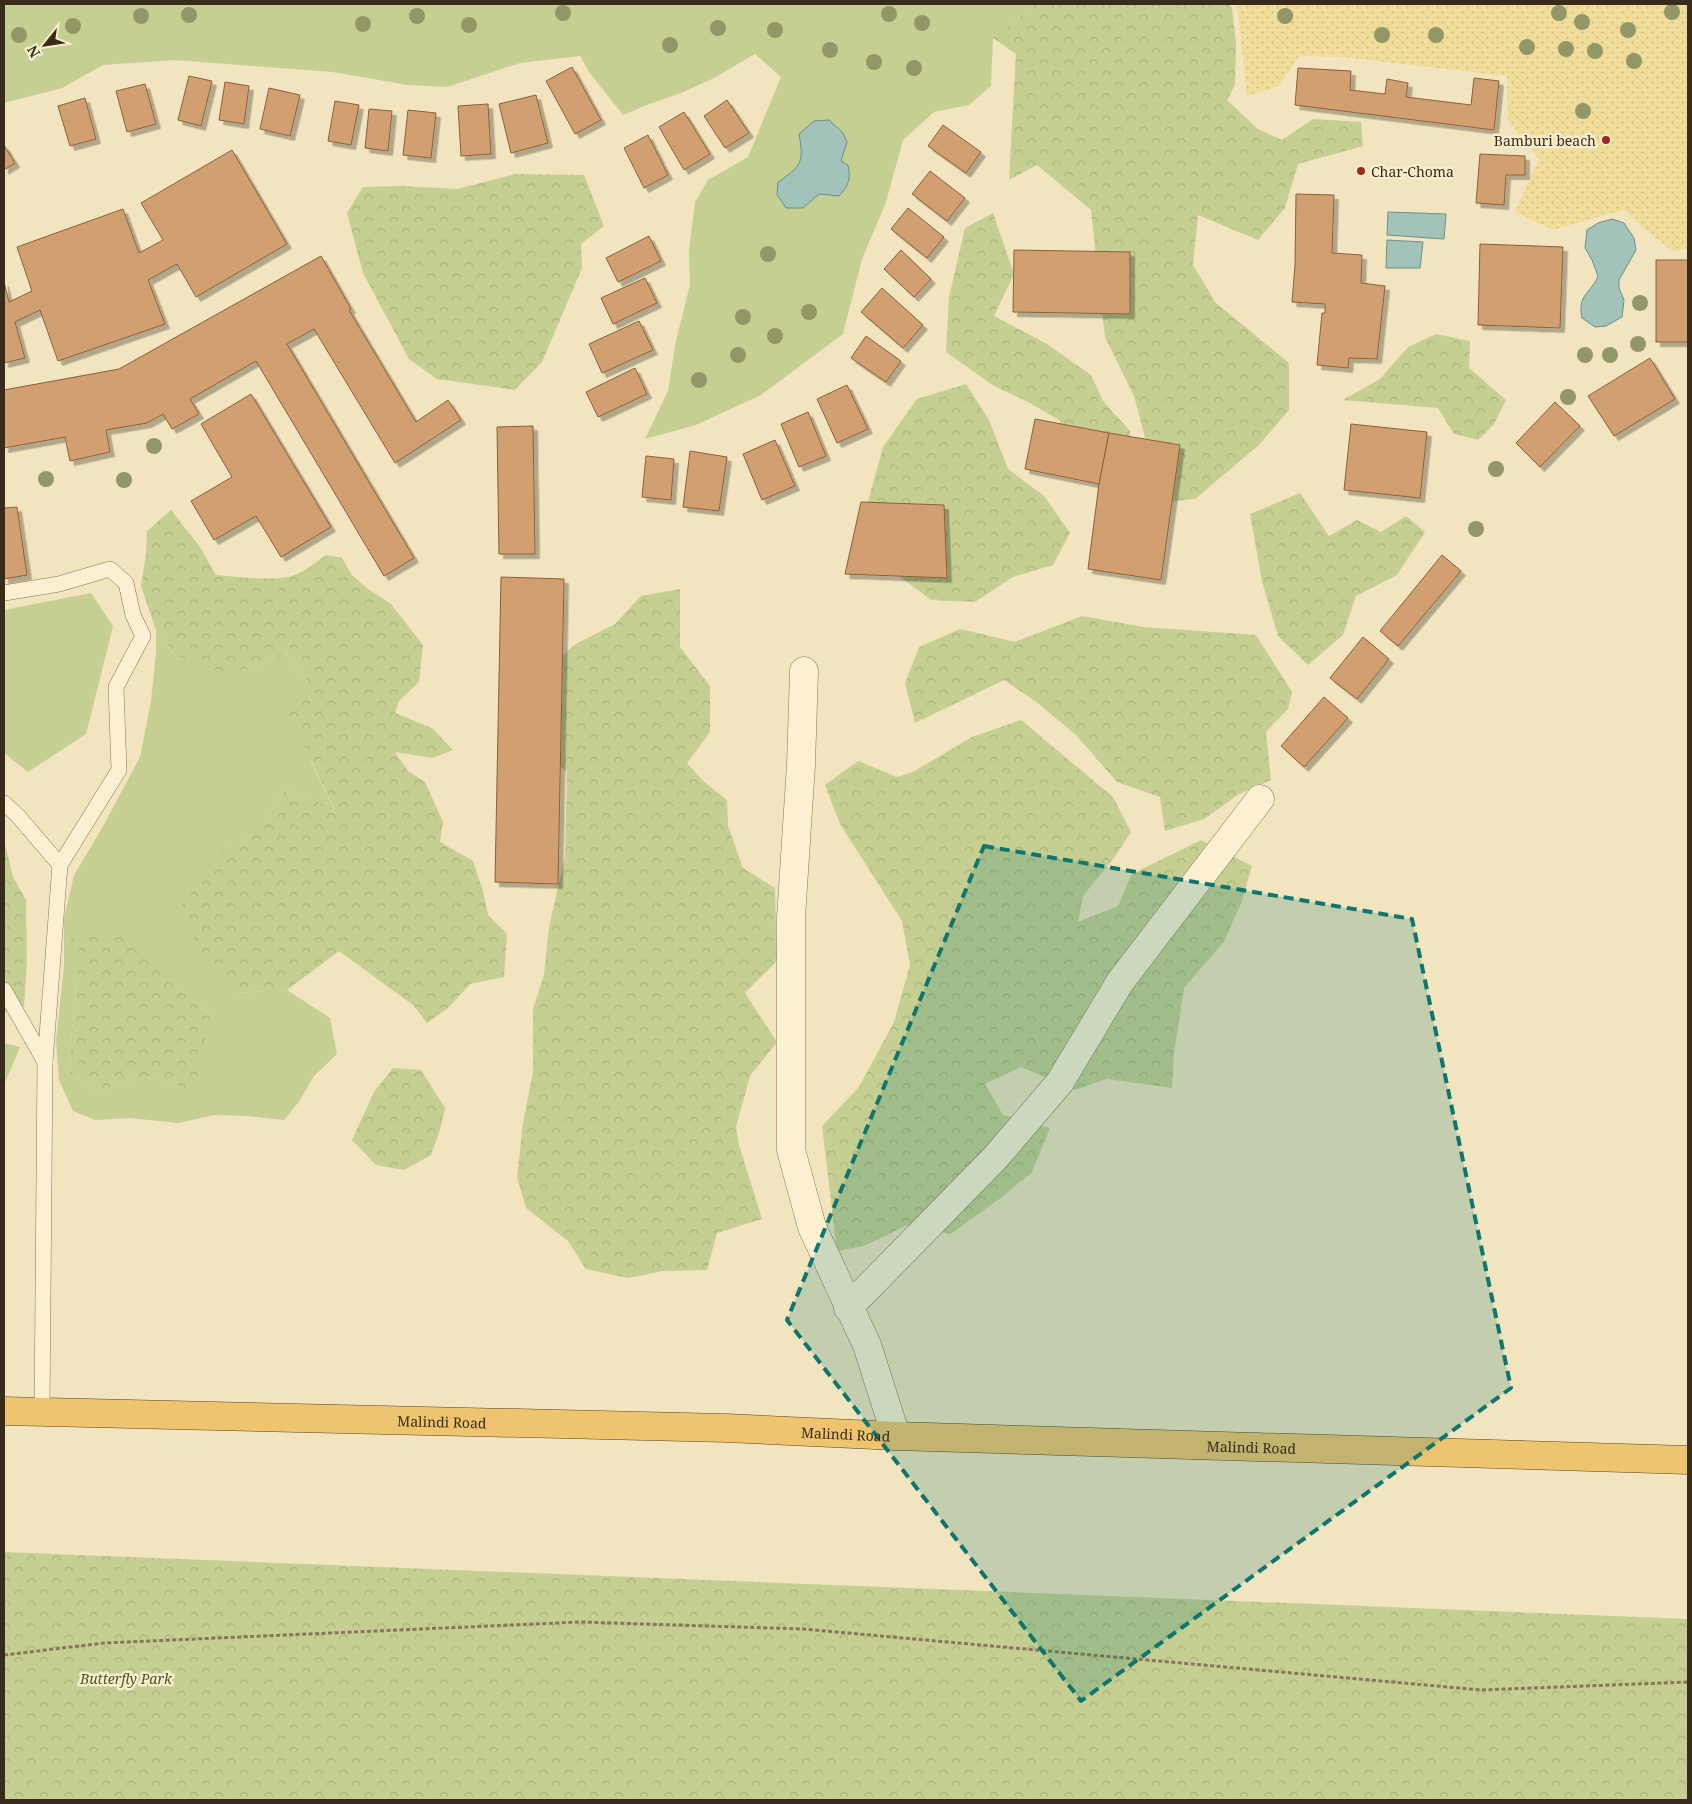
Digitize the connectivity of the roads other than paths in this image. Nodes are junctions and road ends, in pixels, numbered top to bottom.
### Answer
1 (4, 594) edge
2 (804, 671) dead end
3 (1260, 798) dead end
4 (4, 803) edge
5 (60, 865) junction
6 (4, 990) edge
7 (45, 1062) junction
8 (848, 1308) junction
9 (4, 1411) edge
10 (42, 1412) junction
11 (896, 1436) junction
12 (1688, 1460) edge

1 - 5 lane
2 - 8 street
3 - 8 street
4 - 5 lane
5 - 7 lane
6 - 7 lane
7 - 10 lane
8 - 11 street
9 - 10 highway, Malindi Road
10 - 11 highway, Malindi Road
11 - 12 highway, Malindi Road

